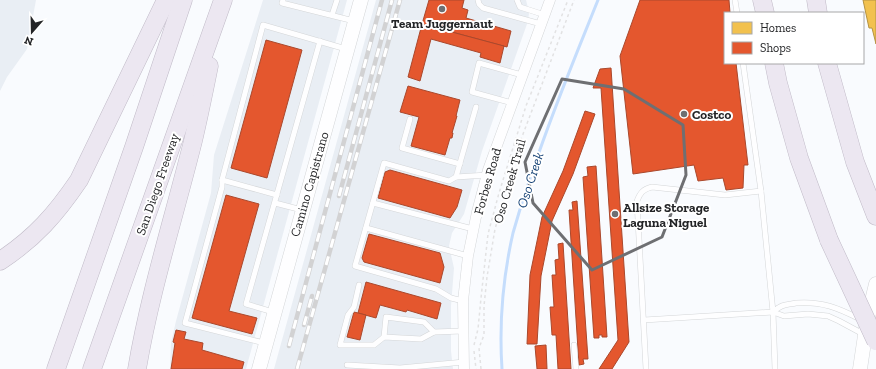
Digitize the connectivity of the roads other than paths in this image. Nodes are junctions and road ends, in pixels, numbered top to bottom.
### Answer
1 (166, 0) edge
2 (183, 0) edge
3 (223, 0) edge
4 (282, 0) edge
5 (337, 0) edge
6 (361, 0) edge
7 (478, 0) edge
8 (517, 0) edge
9 (550, 0) edge
10 (735, 0) edge
11 (762, 0) edge
12 (816, 0) edge
13 (737, 12) edge
14 (765, 12) edge
15 (818, 12) edge
16 (332, 16) junction
17 (543, 20) junction
18 (355, 22) junction
19 (320, 41) junction
20 (347, 49) junction
21 (743, 64) edge
22 (774, 64) edge
23 (827, 64) edge
24 (522, 75) junction
25 (512, 103) junction
26 (476, 107) dead end
27 (410, 120) dead end
28 (460, 164) junction
29 (487, 175) junction
30 (456, 177) junction
31 (222, 180) junction
32 (761, 191) junction
33 (277, 195) junction
34 (275, 203) junction
35 (373, 203) junction
36 (302, 210) junction
37 (876, 216) edge
38 (366, 228) junction
39 (473, 229) junction
40 (468, 256) junction
41 (0, 262) edge
42 (359, 284) dead end
43 (876, 284) edge
44 (463, 301) junction
45 (274, 312) junction
46 (773, 312) junction
47 (644, 320) junction
48 (463, 331) junction
49 (434, 332) junction
50 (872, 333) edge
51 (384, 337) junction
52 (266, 344) junction
53 (574, 345) dead end
54 (347, 365) dead end
55 (464, 366) edge
56 (56, 369) edge
57 (92, 369) edge
58 (137, 369) edge
59 (259, 369) edge
60 (576, 369) edge
61 (646, 369) edge
62 (776, 369) edge
63 (860, 369) edge

1 - 41 highway
2 - 56 highway
3 - 57 highway, San Diego Freeway
3 - 58 highway
4 - 16 lane
5 - 16 lane
6 - 18 street, Camino Capistrano
7 - 17 lane
8 - 17 lane
9 - 17 street, Forbes Road
10 - 13 lane
11 - 14 highway
12 - 15 highway
16 - 18 lane
17 - 24 street, Forbes Road
18 - 20 street, Camino Capistrano
19 - 20 lane
19 - 31 lane
19 - 33 lane
20 - 36 street, Camino Capistrano
21 - 32 lane
22 - 50 highway, bridge
23 - 37 highway
24 - 25 street, Forbes Road
24 - 25 lane
25 - 29 street, Forbes Road
26 - 28 lane
27 - 28 lane
28 - 30 lane
29 - 30 lane
29 - 39 street, Forbes Road
30 - 35 lane
31 - 33 lane
31 - 52 lane
32 - 46 lane
32 - 47 lane
33 - 34 lane
34 - 36 lane
34 - 45 lane
35 - 38 lane
35 - 39 lane
36 - 45 street, Camino Capistrano
38 - 40 lane
38 - 44 lane
39 - 40 street, Forbes Road
40 - 44 street, Forbes Road
42 - 51 lane
43 - 50 street
44 - 48 street, Forbes Road
45 - 52 street, Camino Capistrano
46 - 47 lane
46 - 50 lane
46 - 50 lane
46 - 62 lane
47 - 61 lane
48 - 49 lane
48 - 55 street, Forbes Road
49 - 51 lane
49 - 51 lane
50 - 63 street
52 - 59 street, Camino Capistrano
53 - 60 lane
54 - 55 lane

